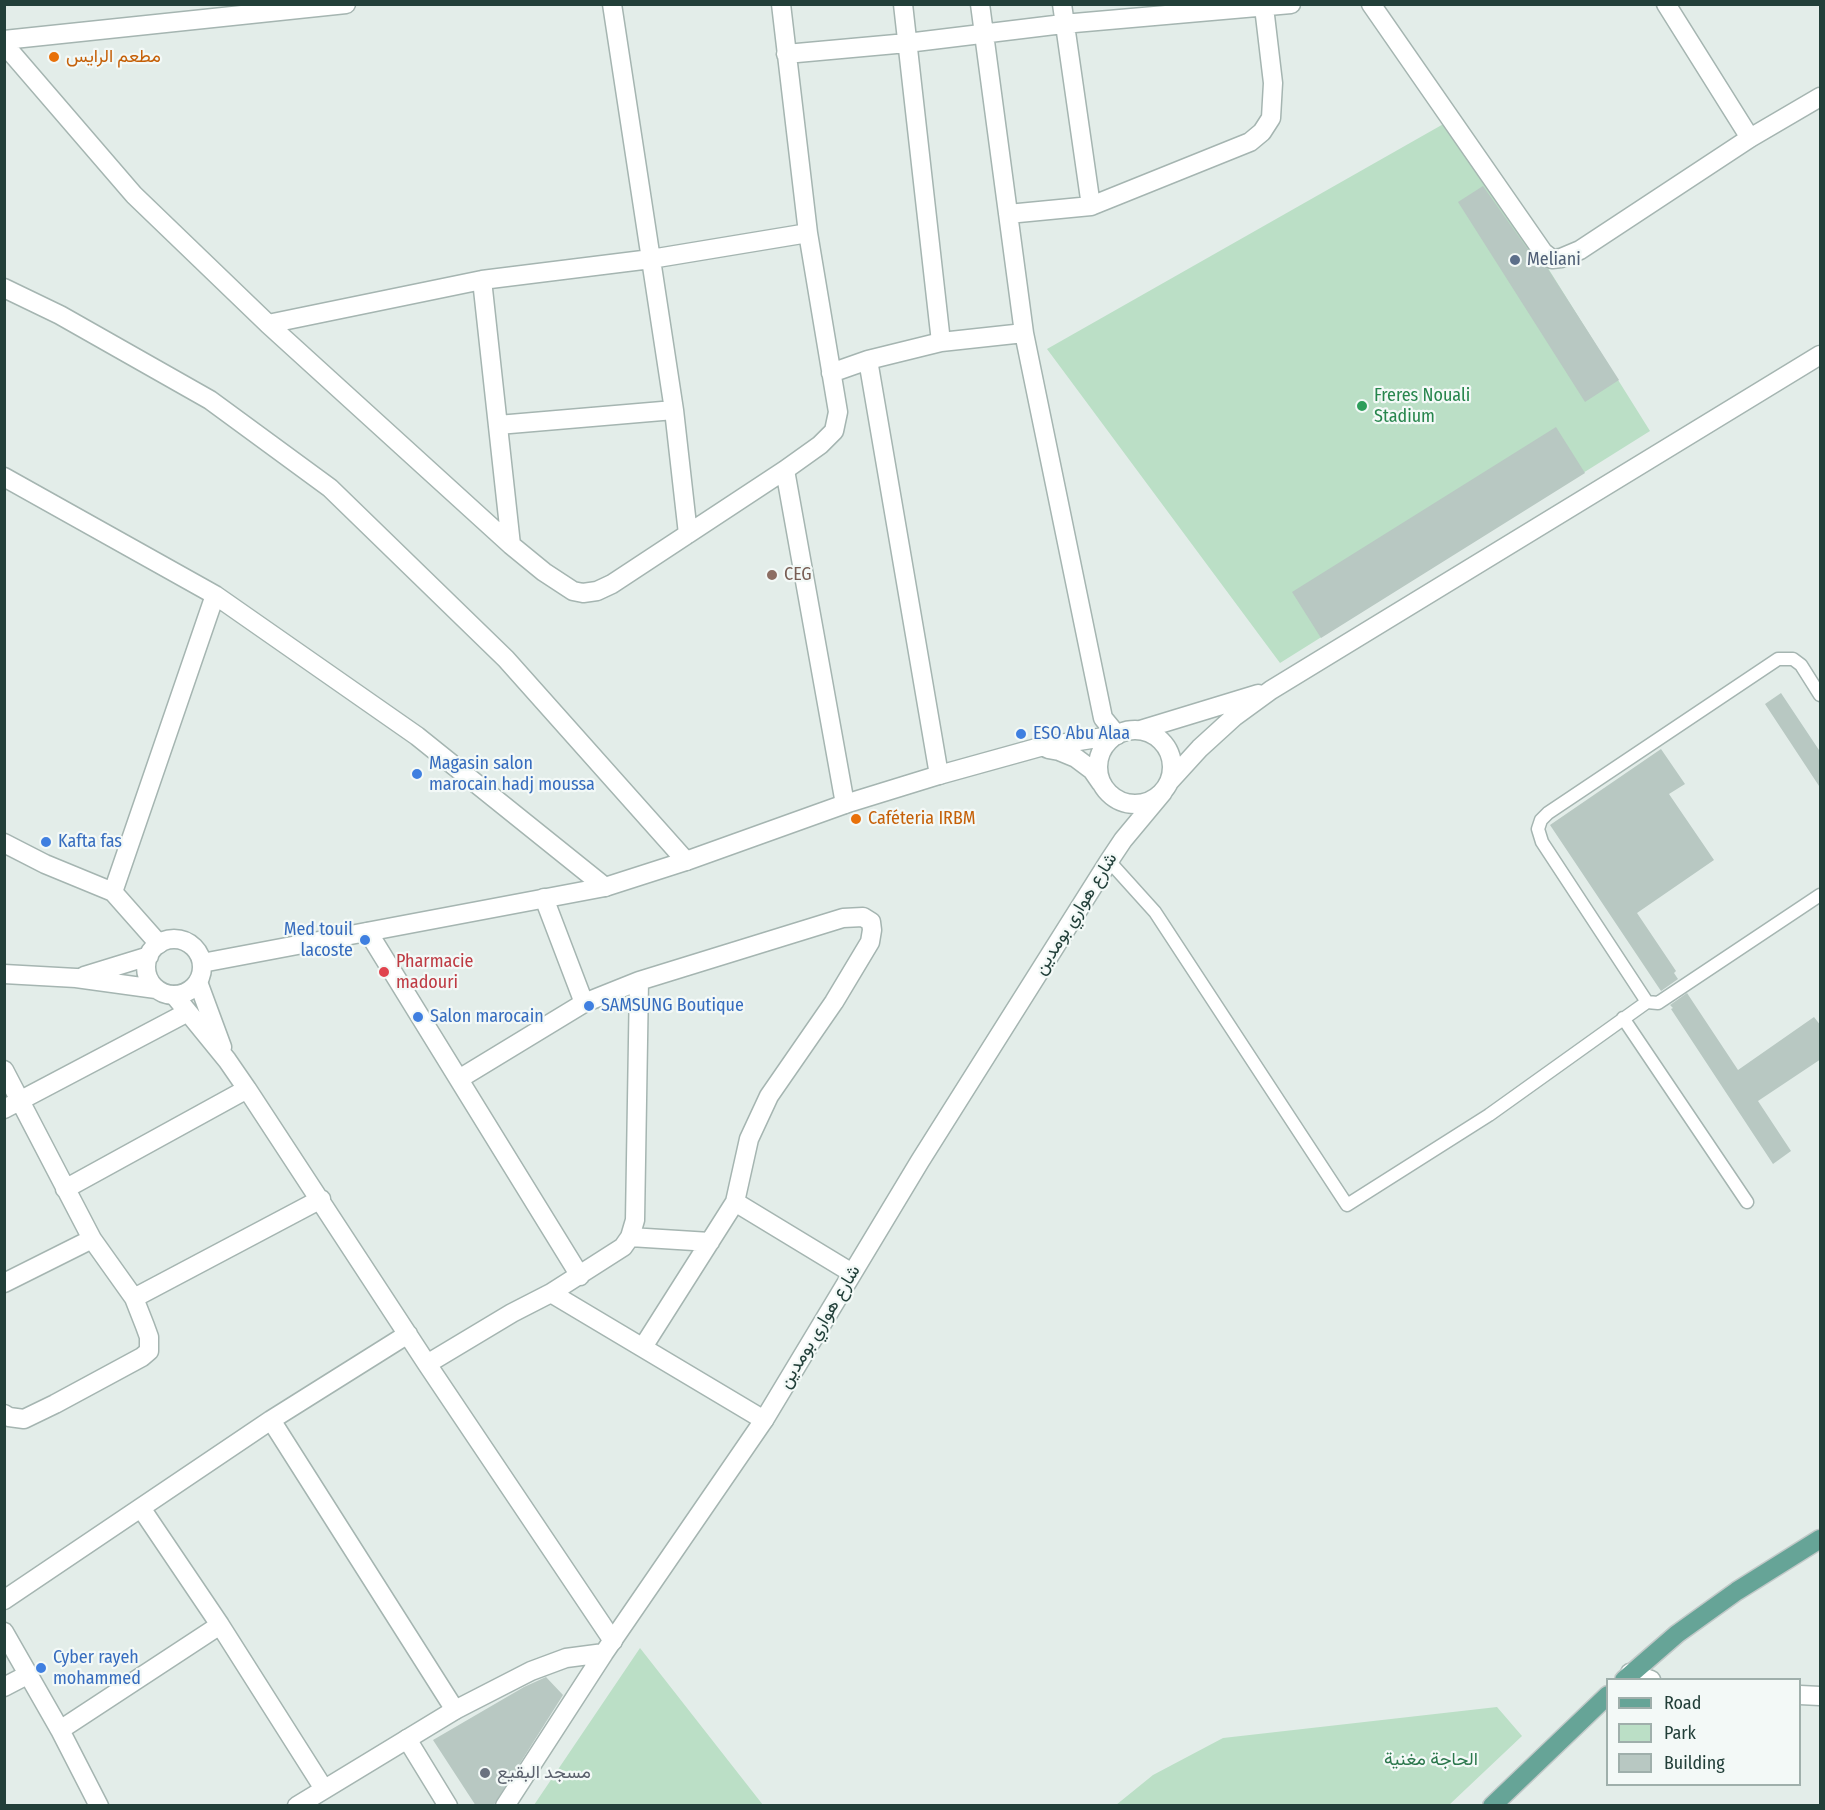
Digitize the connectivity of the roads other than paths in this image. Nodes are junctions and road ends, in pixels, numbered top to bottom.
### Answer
1 (346, 4) edge
2 (612, 4) edge
3 (781, 4) edge
4 (903, 4) edge
5 (980, 4) edge
6 (1062, 4) edge
7 (1291, 4) edge
8 (1371, 4) edge
9 (1666, 4) edge
10 (1264, 7) junction
11 (1064, 24) junction
12 (984, 34) junction
13 (4, 42) edge
14 (907, 43) junction
15 (786, 54) junction
16 (1821, 97) edge
17 (1750, 138) junction
18 (1091, 206) junction
19 (1008, 214) junction
20 (808, 233) junction
21 (651, 259) junction
22 (482, 280) junction
23 (4, 288) edge
24 (268, 324) junction
25 (1024, 333) junction
26 (941, 342) junction
27 (1821, 355) edge
28 (868, 360) junction
29 (831, 373) junction
30 (674, 410) junction
31 (498, 425) junction
32 (785, 470) junction
33 (4, 477) edge
34 (688, 534) junction
35 (511, 544) junction
36 (215, 595) junction
37 (1271, 690) junction
38 (1821, 695) edge
39 (1140, 730) junction
40 (1117, 735) junction
41 (1040, 747) junction
42 (939, 775) junction
43 (1166, 787) junction
44 (1109, 792) junction
45 (845, 804) junction
46 (1123, 840) junction
47 (4, 843) edge
48 (686, 861) junction
49 (1109, 861) junction
50 (605, 887) junction
51 (113, 892) junction
52 (1821, 895) edge
53 (544, 898) junction
54 (368, 932) junction
55 (154, 950) junction
56 (202, 963) junction
57 (4, 974) edge
58 (76, 978) junction
59 (639, 981) junction
60 (198, 982) junction
61 (156, 989) junction
62 (174, 995) junction
63 (1647, 1002) junction
64 (584, 1003) junction
65 (188, 1012) junction
66 (1623, 1018) junction
67 (226, 1059) junction
68 (4, 1070) edge
69 (459, 1079) junction
70 (247, 1089) junction
71 (13, 1105) edge
72 (65, 1189) junction
73 (321, 1199) junction
74 (735, 1202) junction
75 (1747, 1202) dead end
76 (630, 1237) junction
77 (92, 1239) junction
78 (710, 1242) junction
79 (852, 1273) junction
80 (580, 1276) junction
81 (4, 1283) edge
82 (551, 1293) junction
83 (134, 1298) junction
84 (408, 1334) junction
85 (643, 1347) junction
86 (427, 1364) junction
87 (4, 1414) edge
88 (271, 1420) junction
89 (764, 1420) junction
90 (141, 1508) junction
91 (1821, 1539) edge
92 (4, 1600) edge
93 (220, 1625) junction
94 (4, 1632) edge
95 (608, 1647) junction
96 (29, 1674) junction
97 (1627, 1676) edge
98 (4, 1687) edge
99 (1801, 1695) edge
100 (1821, 1696) edge
101 (1606, 1697) edge
102 (455, 1710) junction
103 (60, 1730) junction
104 (407, 1739) junction
105 (324, 1789) junction
106 (99, 1806) edge
107 (297, 1806) edge
108 (448, 1806) edge
109 (505, 1806) edge
110 (1492, 1806) edge

1 - 13 street
2 - 21 street
3 - 15 street
4 - 14 street
5 - 12 street
6 - 11 street
7 - 10 street
8 - 17 street
9 - 17 street
10 - 11 street
10 - 18 street
11 - 12 street
11 - 18 street
12 - 14 street
12 - 19 street
13 - 24 street
14 - 15 street
14 - 26 street
15 - 20 street
16 - 17 street
18 - 19 street
19 - 25 street
20 - 21 street
20 - 29 street
21 - 22 street
21 - 30 street
22 - 24 street
22 - 31 street
23 - 48 street
24 - 35 street
25 - 26 street
25 - 40 street
26 - 28 street
27 - 37 street
28 - 29 street
28 - 42 street
29 - 32 street
30 - 31 street
30 - 34 street
31 - 35 street
32 - 34 street
32 - 45 street
33 - 36 street
34 - 35 street
36 - 50 street
36 - 51 street
37 - 39 street
37 - 43 street, شارع هواري بومدين
38 - 63 lane
39 - 40 street
39 - 43 street
40 - 41 street
40 - 44 street
41 - 42 street
41 - 44 street
42 - 45 street
43 - 44 street
43 - 46 street, شارع هواري بومدين
44 - 46 street
45 - 48 street
46 - 49 street, شارع هواري بومدين
47 - 51 street
48 - 50 street
49 - 66 lane
49 - 79 street, شارع هواري بومدين
50 - 53 street
51 - 55 street
52 - 63 lane
53 - 54 street
53 - 64 street
54 - 56 street
54 - 69 street
55 - 56 street
55 - 58 street
55 - 61 street
56 - 60 street
57 - 58 street
58 - 61 street
59 - 64 street
59 - 74 street
59 - 76 street
60 - 62 street
60 - 67 street
61 - 62 street
62 - 65 street
63 - 66 lane
64 - 69 street
65 - 67 street
65 - 71 street
66 - 75 lane
67 - 70 street
68 - 71 street
69 - 80 street
70 - 72 street
70 - 73 street
71 - 72 street
72 - 77 street
73 - 83 street
73 - 84 street
74 - 78 street
74 - 79 street
76 - 78 street
76 - 80 street
77 - 81 street
77 - 83 street
78 - 85 street
79 - 89 street, شارع هواري بومدين
80 - 82 street
82 - 85 street
82 - 86 street
83 - 87 street
84 - 86 street
84 - 88 street
85 - 89 street
86 - 95 street
88 - 90 street
88 - 102 street
89 - 95 street, شارع هواري بومدين
90 - 92 street
90 - 93 street
91 - 97 main road
93 - 103 street
93 - 105 street
94 - 96 street
95 - 102 street
95 - 109 street, شارع هواري بومدين
96 - 98 street
96 - 103 street
99 - 100 street
101 - 110 main road
102 - 104 street
103 - 106 street
104 - 105 street
104 - 108 street
105 - 107 street

